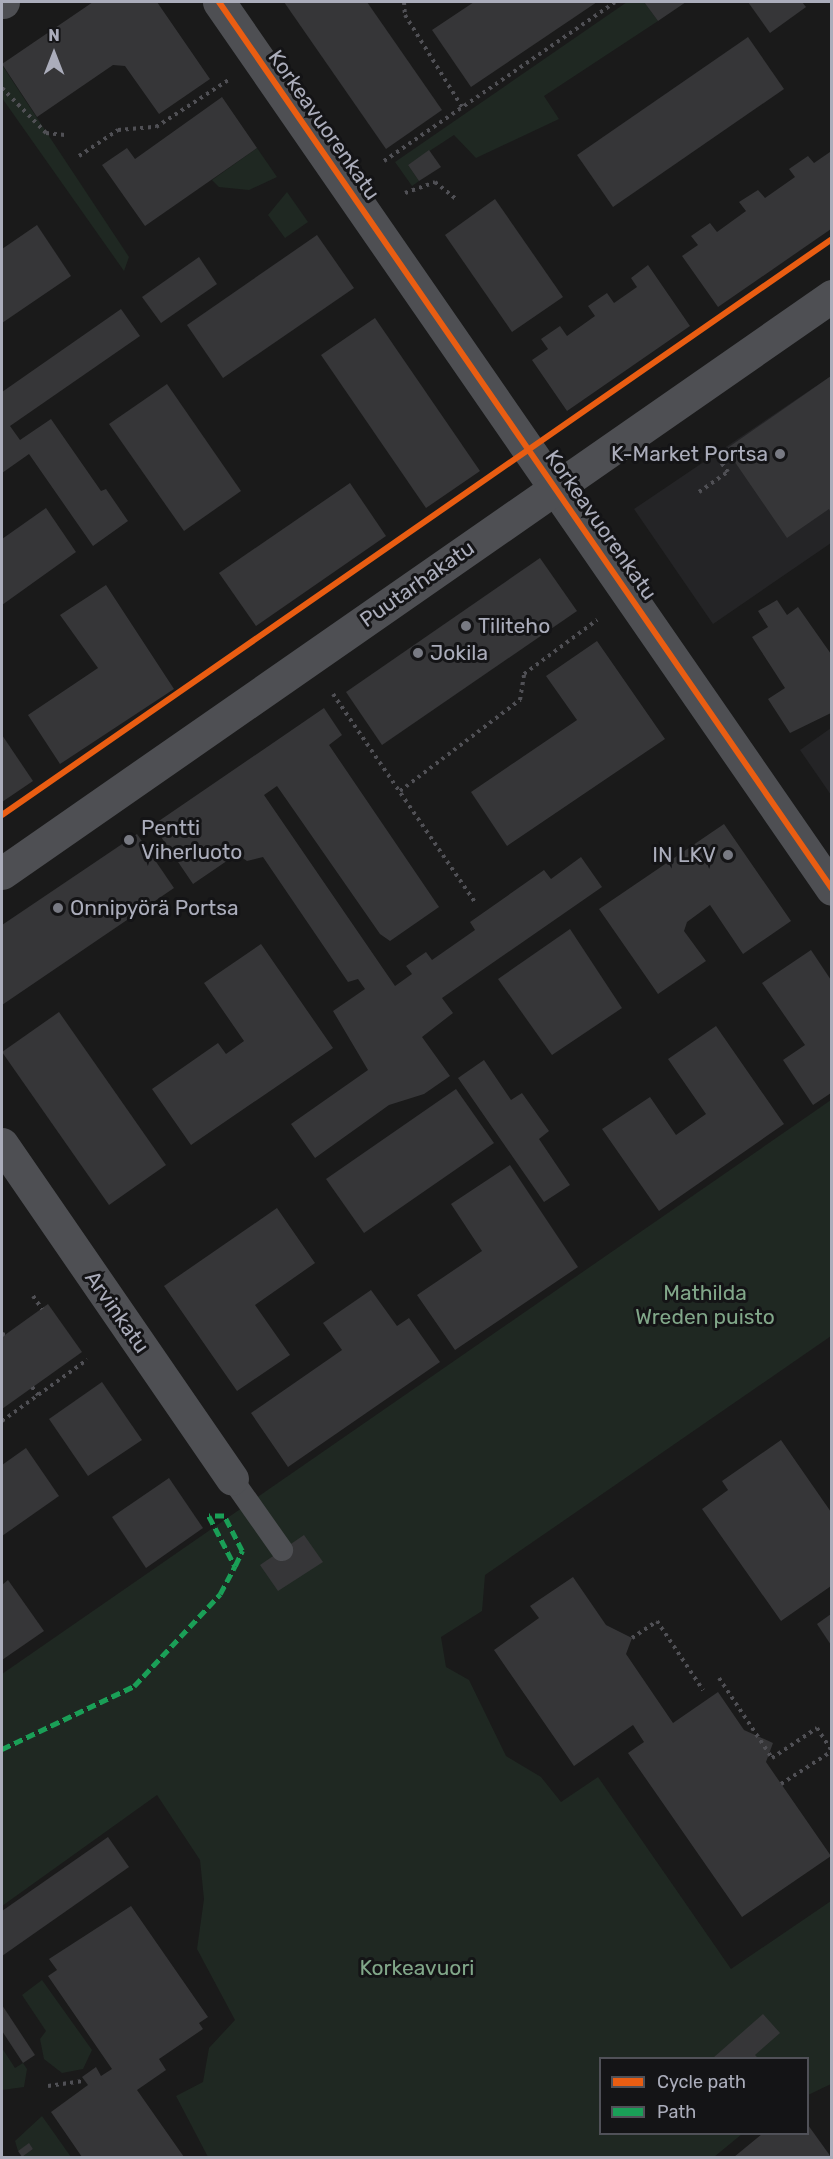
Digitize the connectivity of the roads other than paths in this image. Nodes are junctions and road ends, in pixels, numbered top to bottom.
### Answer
1 (219, 2) edge
2 (831, 296) edge
3 (555, 488) junction
4 (2, 873) edge
5 (831, 889) edge
6 (2, 1144) edge
7 (232, 1479) joint
8 (282, 1550) dead end

1 - 3 street, Korkeavuorenkatu
2 - 3 street, Puutarhakatu
3 - 4 street, Puutarhakatu
3 - 5 street, Korkeavuorenkatu
6 - 7 street, Arvinkatu
7 - 8 lane

